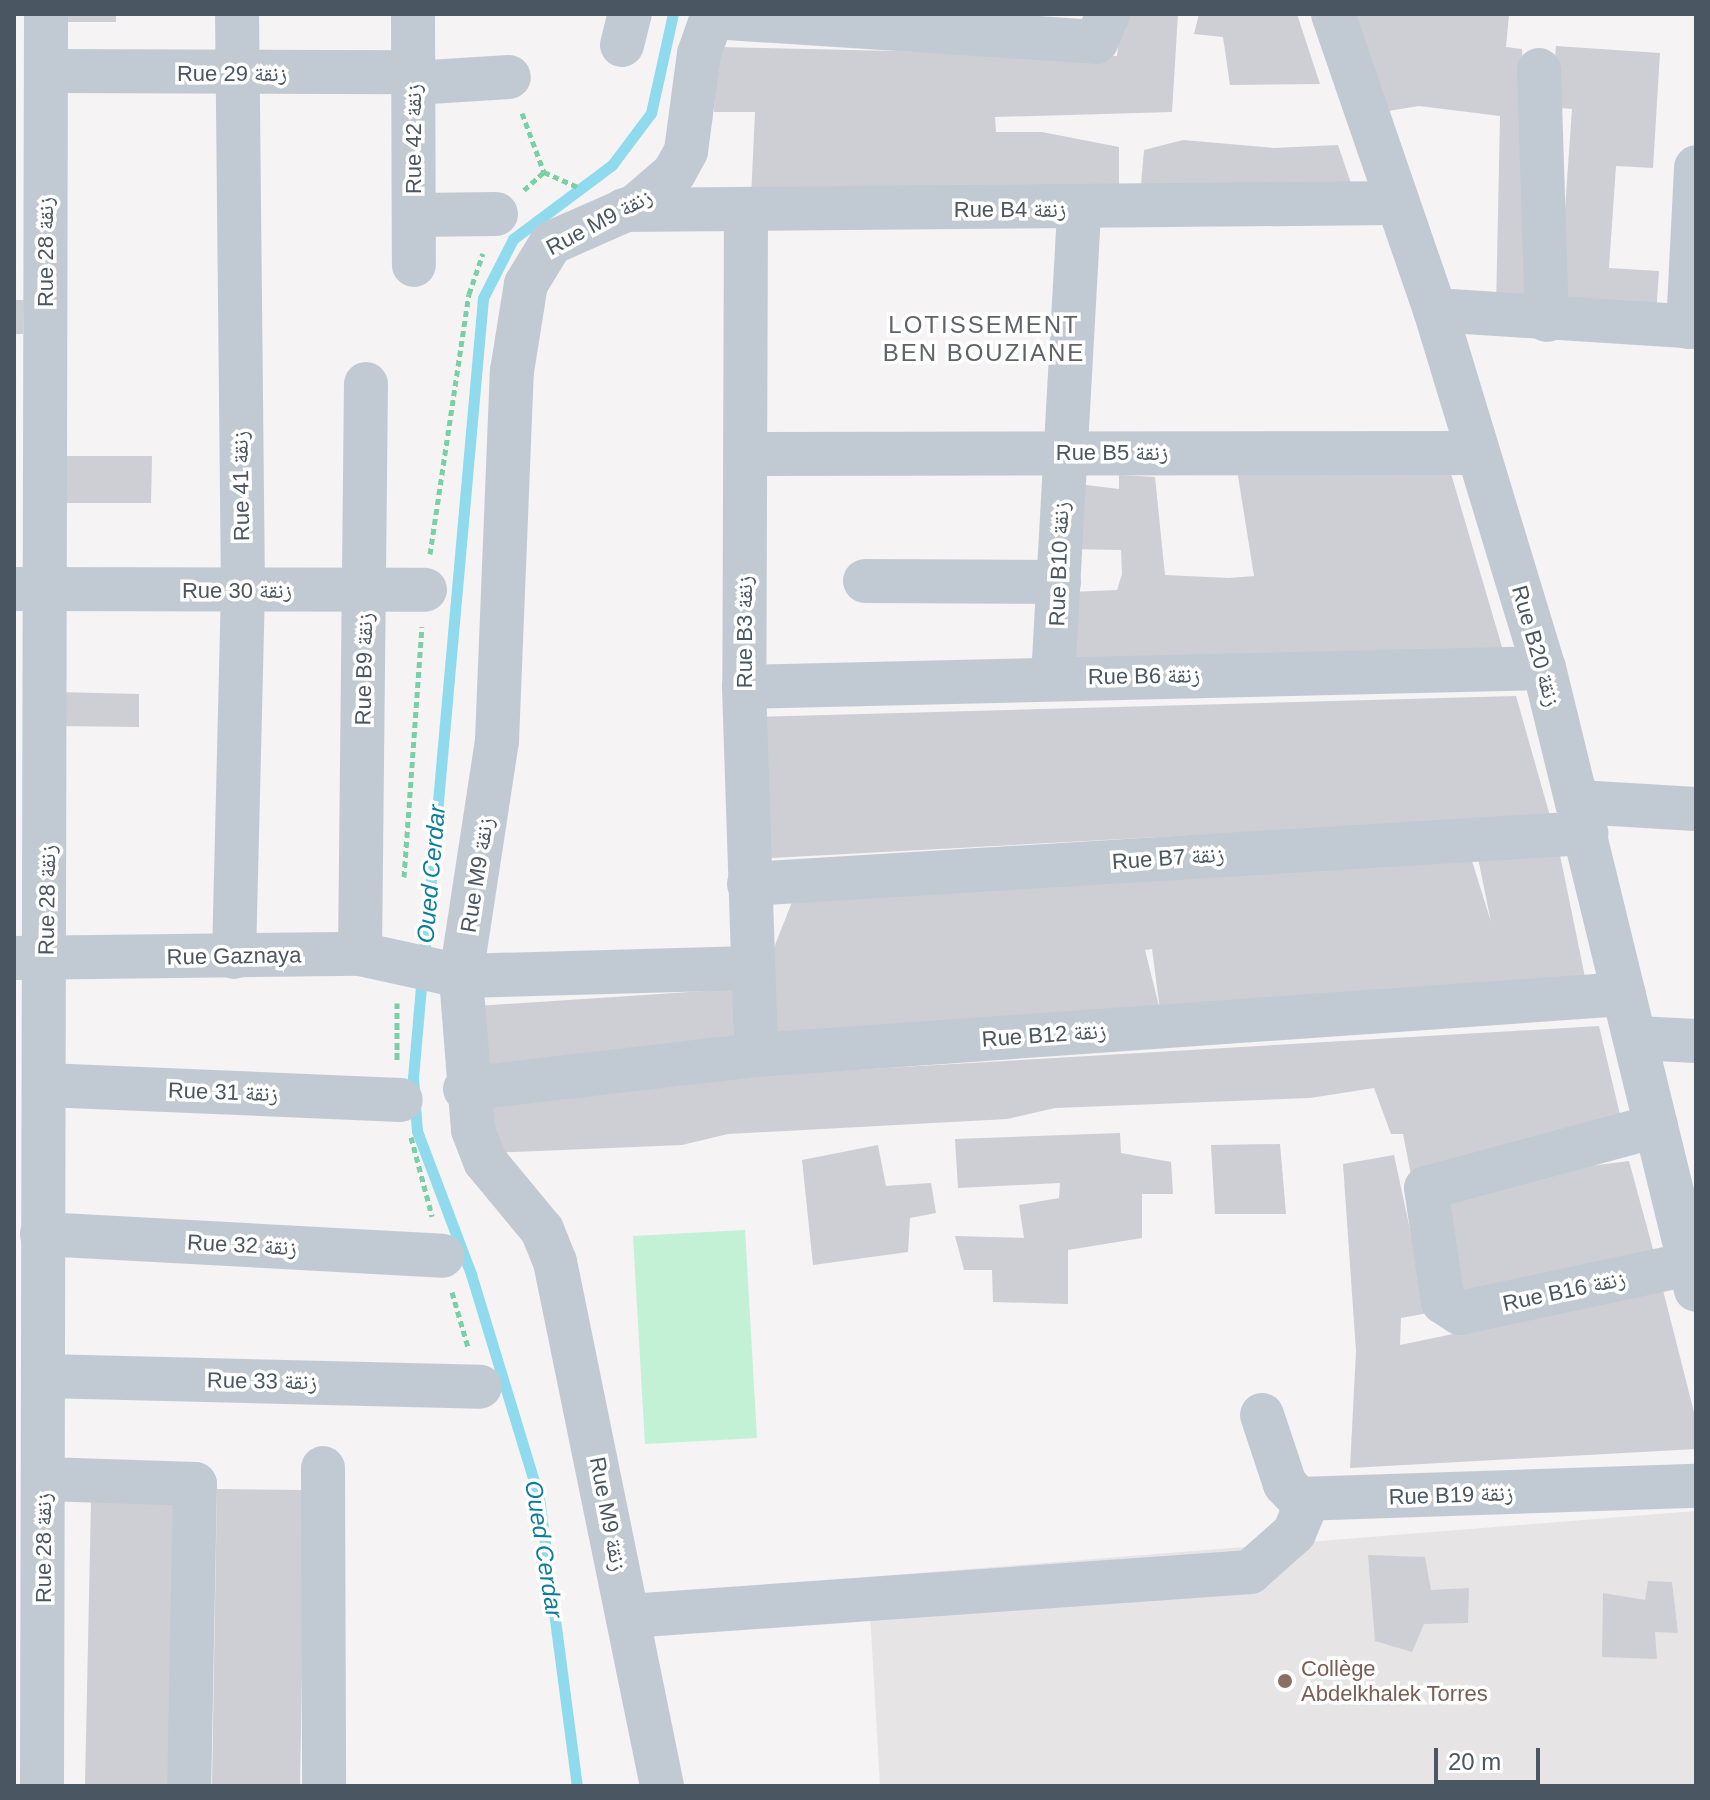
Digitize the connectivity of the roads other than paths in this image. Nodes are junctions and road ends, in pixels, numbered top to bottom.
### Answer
1 (46, 14) edge
2 (237, 14) edge
3 (413, 14) edge
4 (1108, 14) edge
5 (1333, 14) edge
6 (712, 15) edge
7 (1539, 70) dead end
8 (51, 71) junction
9 (236, 75) junction
10 (414, 77) junction
11 (509, 77) road end
12 (1696, 167) edge
13 (1396, 203) junction
14 (30, 208) edge
15 (624, 210) junction
16 (746, 210) junction
17 (1079, 210) junction
18 (496, 214) dead end
19 (414, 215) junction
20 (414, 265) dead end
21 (1435, 310) junction
22 (1547, 320) junction
23 (1692, 327) edge
24 (366, 384) dead end
25 (30, 397) edge
26 (1063, 453) junction
27 (1478, 453) junction
28 (746, 454) junction
29 (865, 581) dead end
30 (1059, 582) junction
31 (32, 589) edge
32 (365, 589) junction
33 (425, 590) road end
34 (243, 592) junction
35 (1544, 668) junction
36 (1053, 678) junction
37 (744, 687) junction
38 (32, 742) edge
39 (1696, 809) edge
40 (1582, 817) junction
41 (749, 884) junction
42 (234, 957) junction
43 (30, 958) edge
44 (389, 960) junction
45 (751, 968) junction
46 (456, 975) junction
47 (1624, 994) junction
48 (1637, 1038) junction
49 (1696, 1041) edge
50 (756, 1055) junction
51 (45, 1085) junction
52 (465, 1089) junction
53 (401, 1100) road end
54 (1656, 1126) junction
55 (1684, 1194) edge
56 (42, 1234) junction
57 (442, 1256) road end
58 (1692, 1277) edge
59 (44, 1376) junction
60 (480, 1387) road end
61 (1262, 1415) dead end
62 (323, 1468) dead end
63 (1696, 1486) edge
64 (35, 1497) edge
65 (1308, 1500) junction
66 (629, 1616) junction
67 (28, 1700) edge
68 (42, 1786) edge
69 (189, 1786) edge
70 (324, 1786) edge
71 (662, 1786) edge

1 - 8 street, Rue 28 زنقة
2 - 9 street, Rue 41 زنقة
3 - 10 street, Rue 42 زنقة
4 - 6 street
5 - 13 street, Rue B20 زنقة
6 - 15 street, Rue M9 زنقة
7 - 22 street
8 - 9 street, Rue 29 زنقة
8 - 14 street, Rue 28 زنقة
9 - 10 street, Rue 29 زنقة
9 - 34 street, Rue 41 زنقة
10 - 11 street, Rue 29 زنقة
10 - 19 street, Rue 42 زنقة
12 - 23 street
13 - 17 street, Rue B4 زنقة
13 - 21 street, Rue B20 زنقة
14 - 25 street, Rue 28 زنقة
15 - 16 street, Rue B4 زنقة
15 - 46 street, Rue M9 زنقة
16 - 17 street, Rue B4 زنقة
16 - 28 street, Rue B3 زنقة
17 - 26 street, Rue B10 زنقة
18 - 19 street
19 - 20 street, Rue 42 زنقة
21 - 22 street
21 - 27 street, Rue B20 زنقة
22 - 23 street
24 - 32 street, Rue B9 زنقة
25 - 31 street, Rue 28 زنقة
26 - 27 street, Rue B5 زنقة
26 - 28 street, Rue B5 زنقة
26 - 30 street, Rue B10 زنقة
27 - 35 street, Rue B20 زنقة
28 - 37 street, Rue B3 زنقة
29 - 30 street
30 - 36 street, Rue B10 زنقة
31 - 34 street, Rue 30 زنقة
31 - 38 street, Rue 28 زنقة
32 - 33 street, Rue 30 زنقة
32 - 34 street, Rue 30 زنقة
32 - 44 street, Rue B9 زنقة
34 - 42 street, Rue 41 زنقة
35 - 36 street, Rue B6 زنقة
35 - 40 street, Rue B20 زنقة
36 - 37 street, Rue B6 زنقة
37 - 41 street, Rue B3 زنقة
38 - 43 street, Rue 28 زنقة
39 - 40 street, Rue B7 زنقة
40 - 41 street, Rue B7 زنقة
40 - 47 street, Rue B20 زنقة
41 - 45 street, Rue B3 زنقة
42 - 43 street, Rue Gaznaya
42 - 44 street, Rue Gaznaya
43 - 51 street, Rue 28 زنقة
44 - 46 street, Rue Gaznaya
45 - 46 street, Rue Gaznaya
45 - 50 street, Rue B3 زنقة
46 - 52 street, Rue M9 زنقة
47 - 48 street, Rue B20 زنقة
47 - 50 street, Rue B12 زنقة
48 - 49 street
48 - 54 street, Rue B20 زنقة
50 - 52 street, Rue B12 زنقة
51 - 53 street, Rue 31 زنقة
51 - 56 street, Rue 28 زنقة
52 - 66 street, Rue M9 زنقة
54 - 55 street, Rue B20 زنقة
54 - 58 street, Rue B16 زنقة
55 - 58 street, Rue B20 زنقة
56 - 57 street, Rue 32 زنقة
56 - 59 street, Rue 28 زنقة
59 - 60 street, Rue 33 زنقة
59 - 64 street, Rue 28 زنقة
61 - 65 street
62 - 70 street
63 - 65 street, Rue B19 زنقة
64 - 67 street, Rue 28 زنقة
64 - 69 street
65 - 66 street
66 - 71 street, Rue M9 زنقة
67 - 68 street, Rue 28 زنقة

